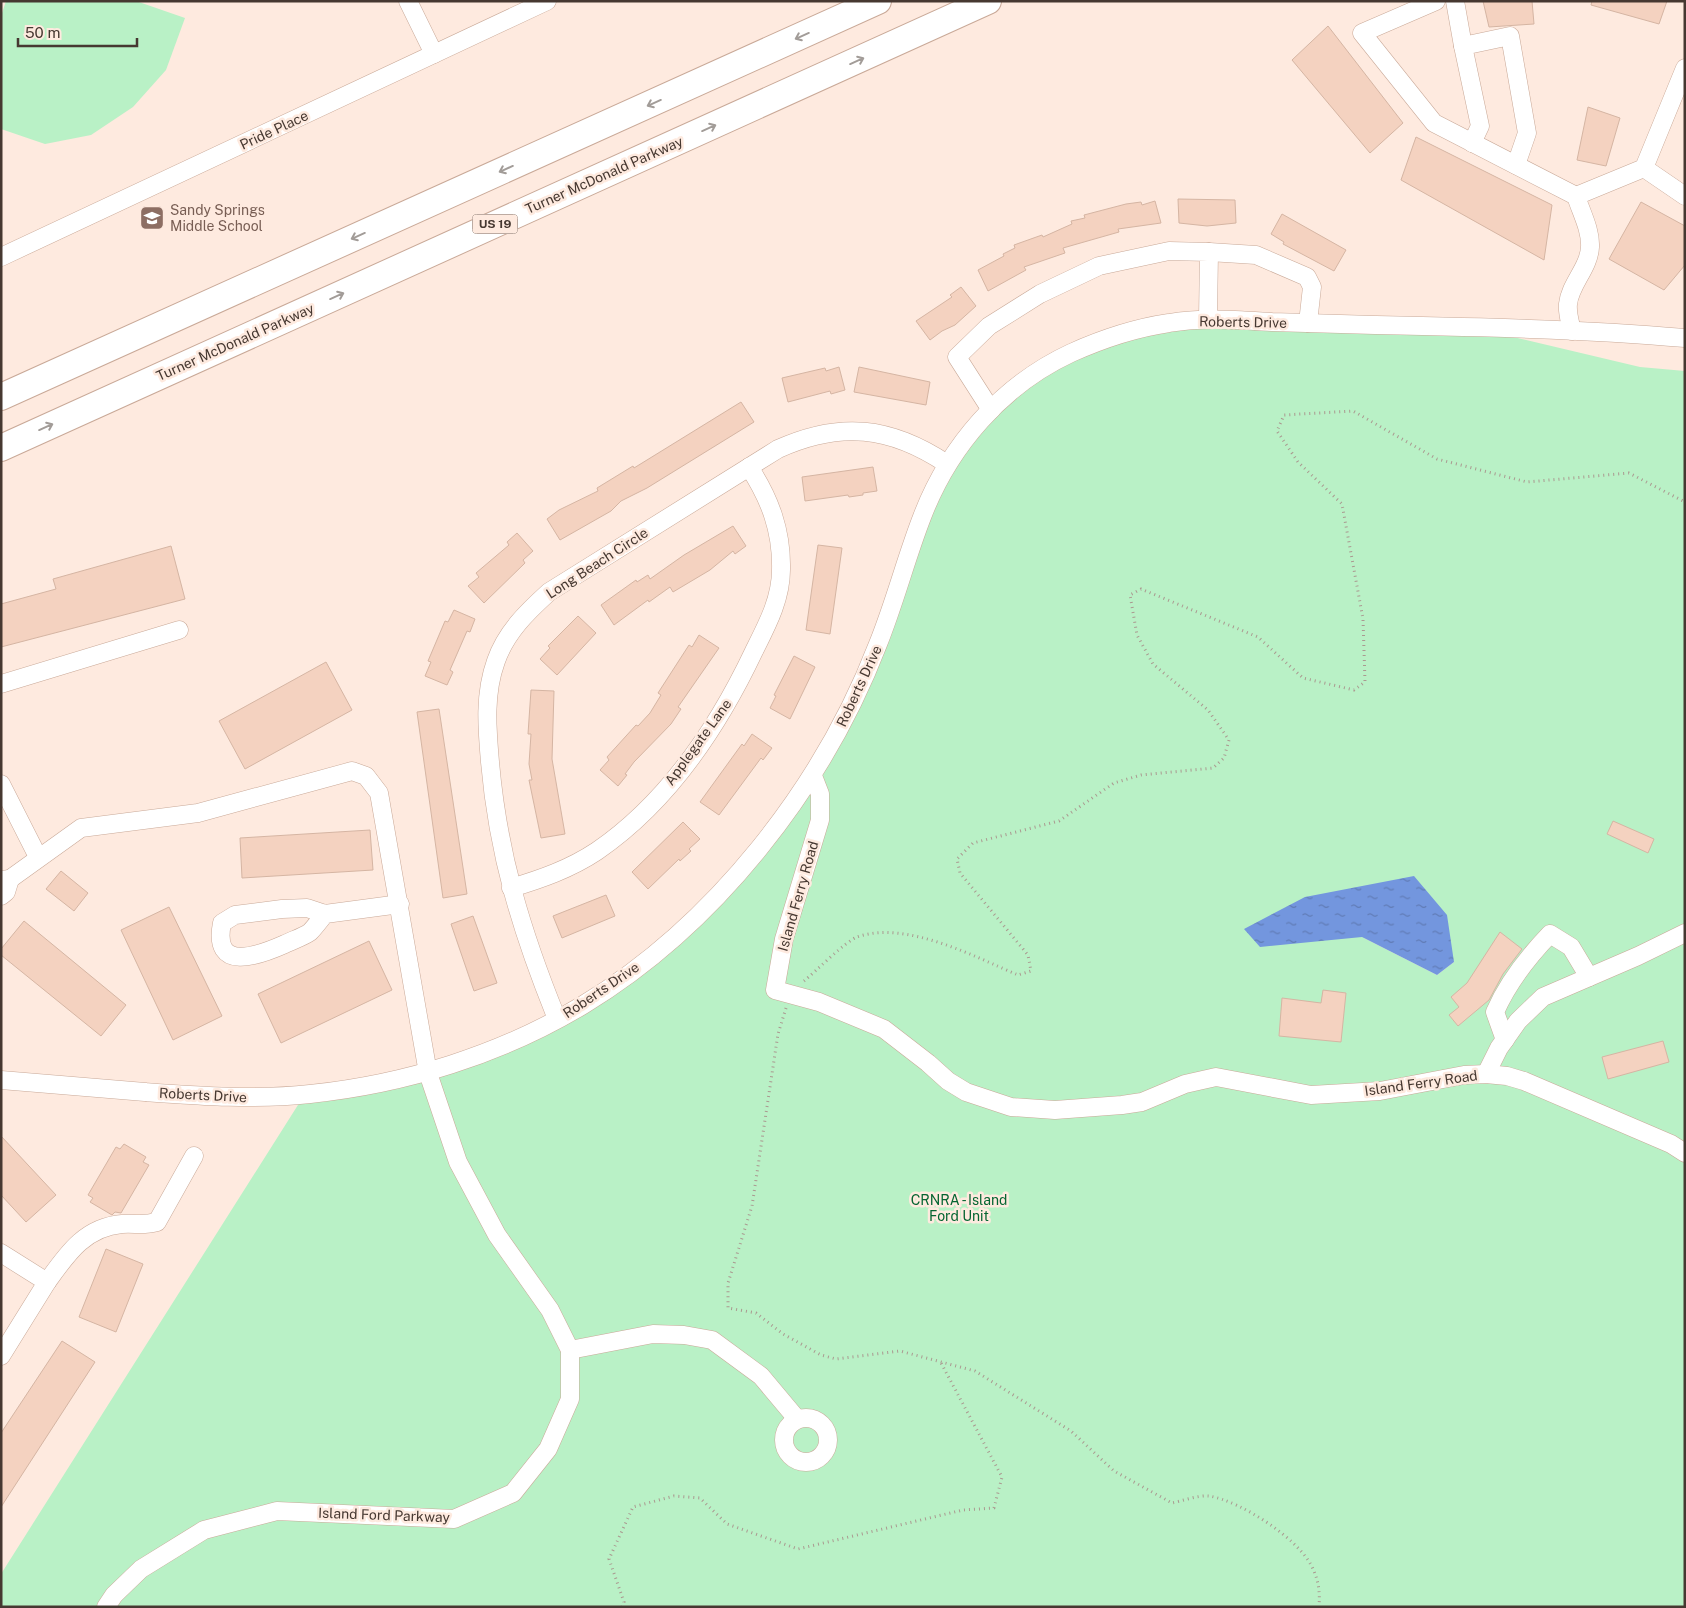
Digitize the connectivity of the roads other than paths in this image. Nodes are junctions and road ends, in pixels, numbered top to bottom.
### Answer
1 (408, 1) edge
2 (547, 1) edge
3 (878, 1) edge
4 (988, 1) edge
5 (1436, 1) edge
6 (1454, 1) edge
7 (1463, 46) junction
8 (434, 54) junction
9 (1685, 68) edge
10 (1472, 143) junction
11 (1516, 165) junction
12 (1644, 168) junction
13 (1683, 189) edge
14 (1576, 196) junction
15 (1209, 252) junction
16 (1, 258) edge
17 (1208, 319) junction
18 (1308, 323) junction
19 (1572, 331) junction
20 (1685, 338) edge
21 (1, 397) edge
22 (990, 410) junction
23 (1, 448) edge
24 (947, 464) junction
25 (749, 467) junction
26 (179, 630) dead end
27 (1, 684) edge
28 (813, 776) junction
29 (1, 784) edge
30 (38, 857) junction
31 (6, 879) edge
32 (511, 888) junction
33 (1, 896) edge
34 (400, 904) junction
35 (325, 914) junction
36 (1685, 933) edge
37 (1589, 976) junction
38 (557, 1019) junction
39 (1505, 1040) junction
40 (428, 1073) junction
41 (1486, 1074) junction
42 (1, 1080) edge
43 (1685, 1153) edge
44 (194, 1156) dead end
45 (1, 1253) edge
46 (47, 1282) junction
47 (570, 1350) junction
48 (1, 1356) edge
49 (797, 1420) dead end
50 (106, 1607) edge

1 - 8 street
2 - 8 street, Pride Place
3 -> 21 highway
23 -> 4 highway, Turner McDonald Parkway / US 19
5 - 10 street
6 - 7 street
7 - 10 street
7 - 11 street
8 - 16 street, Pride Place
9 - 12 street
10 - 11 street
11 - 14 street
12 - 13 street
12 - 14 street
14 - 19 street
15 - 17 street
15 - 18 street
15 - 22 street
17 - 18 street, Roberts Drive
17 - 22 street, Roberts Drive
18 - 19 street, Roberts Drive
19 - 20 street, Roberts Drive
22 - 24 street, Roberts Drive
24 - 25 street, Long Beach Circle
24 - 28 street, Roberts Drive
25 - 32 street, Applegate Lane
25 - 32 street, Long Beach Circle
26 - 27 street
28 - 38 street, Roberts Drive
28 - 41 street, Island Ferry Road
29 - 30 street
30 - 31 street, Island Ford Parkway
30 - 34 street, Island Ford Parkway
31 - 33 street
32 - 38 street, Long Beach Circle
34 - 35 street
34 - 40 street, Island Ford Parkway
35 - 35 street
36 - 37 street, Island Ferry Road
37 - 39 street, Island Ferry Road
37 - 39 street
38 - 40 street, Roberts Drive
39 - 41 street, Island Ferry Road
40 - 42 street, Roberts Drive
40 - 47 street, Island Ford Parkway
41 - 43 street, Island Ferry Road
44 - 46 street
45 - 46 street
46 - 48 street
47 - 49 street
47 - 50 street, Island Ford Parkway

